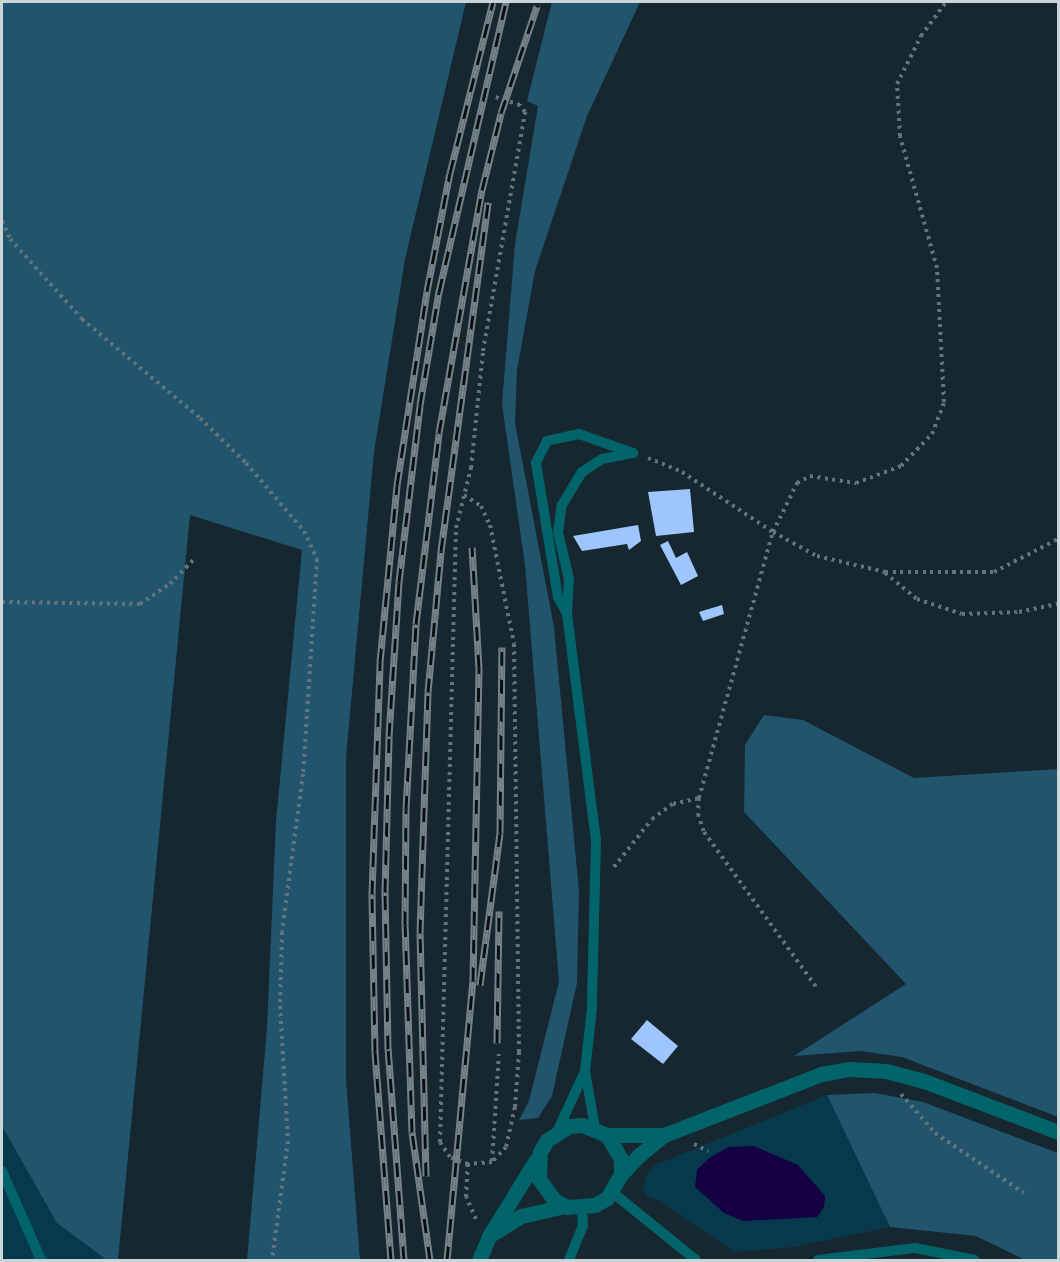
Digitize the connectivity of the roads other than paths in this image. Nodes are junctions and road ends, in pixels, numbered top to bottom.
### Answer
1 (567, 614) junction
2 (585, 1071) junction
3 (556, 1132) junction
4 (601, 1132) junction
5 (1059, 1132) edge
6 (664, 1135) junction
7 (540, 1152) junction
8 (2, 1171) edge
9 (621, 1174) junction
10 (612, 1192) junction
11 (575, 1207) junction
12 (489, 1236) junction
13 (41, 1260) edge
14 (479, 1260) edge
15 (569, 1260) edge
16 (696, 1260) edge
17 (818, 1260) edge
18 (975, 1260) edge

1 - 1 lane
1 - 2 lane
2 - 3 lane
2 - 4 lane
3 - 4 street
3 - 7 street
4 - 6 street
4 - 9 street
5 - 6 street
6 - 9 street
7 - 11 street
7 - 12 street
8 - 13 lane
9 - 10 street
10 - 11 street
10 - 16 lane
11 - 12 street
11 - 15 lane
12 - 14 street
17 - 18 lane

